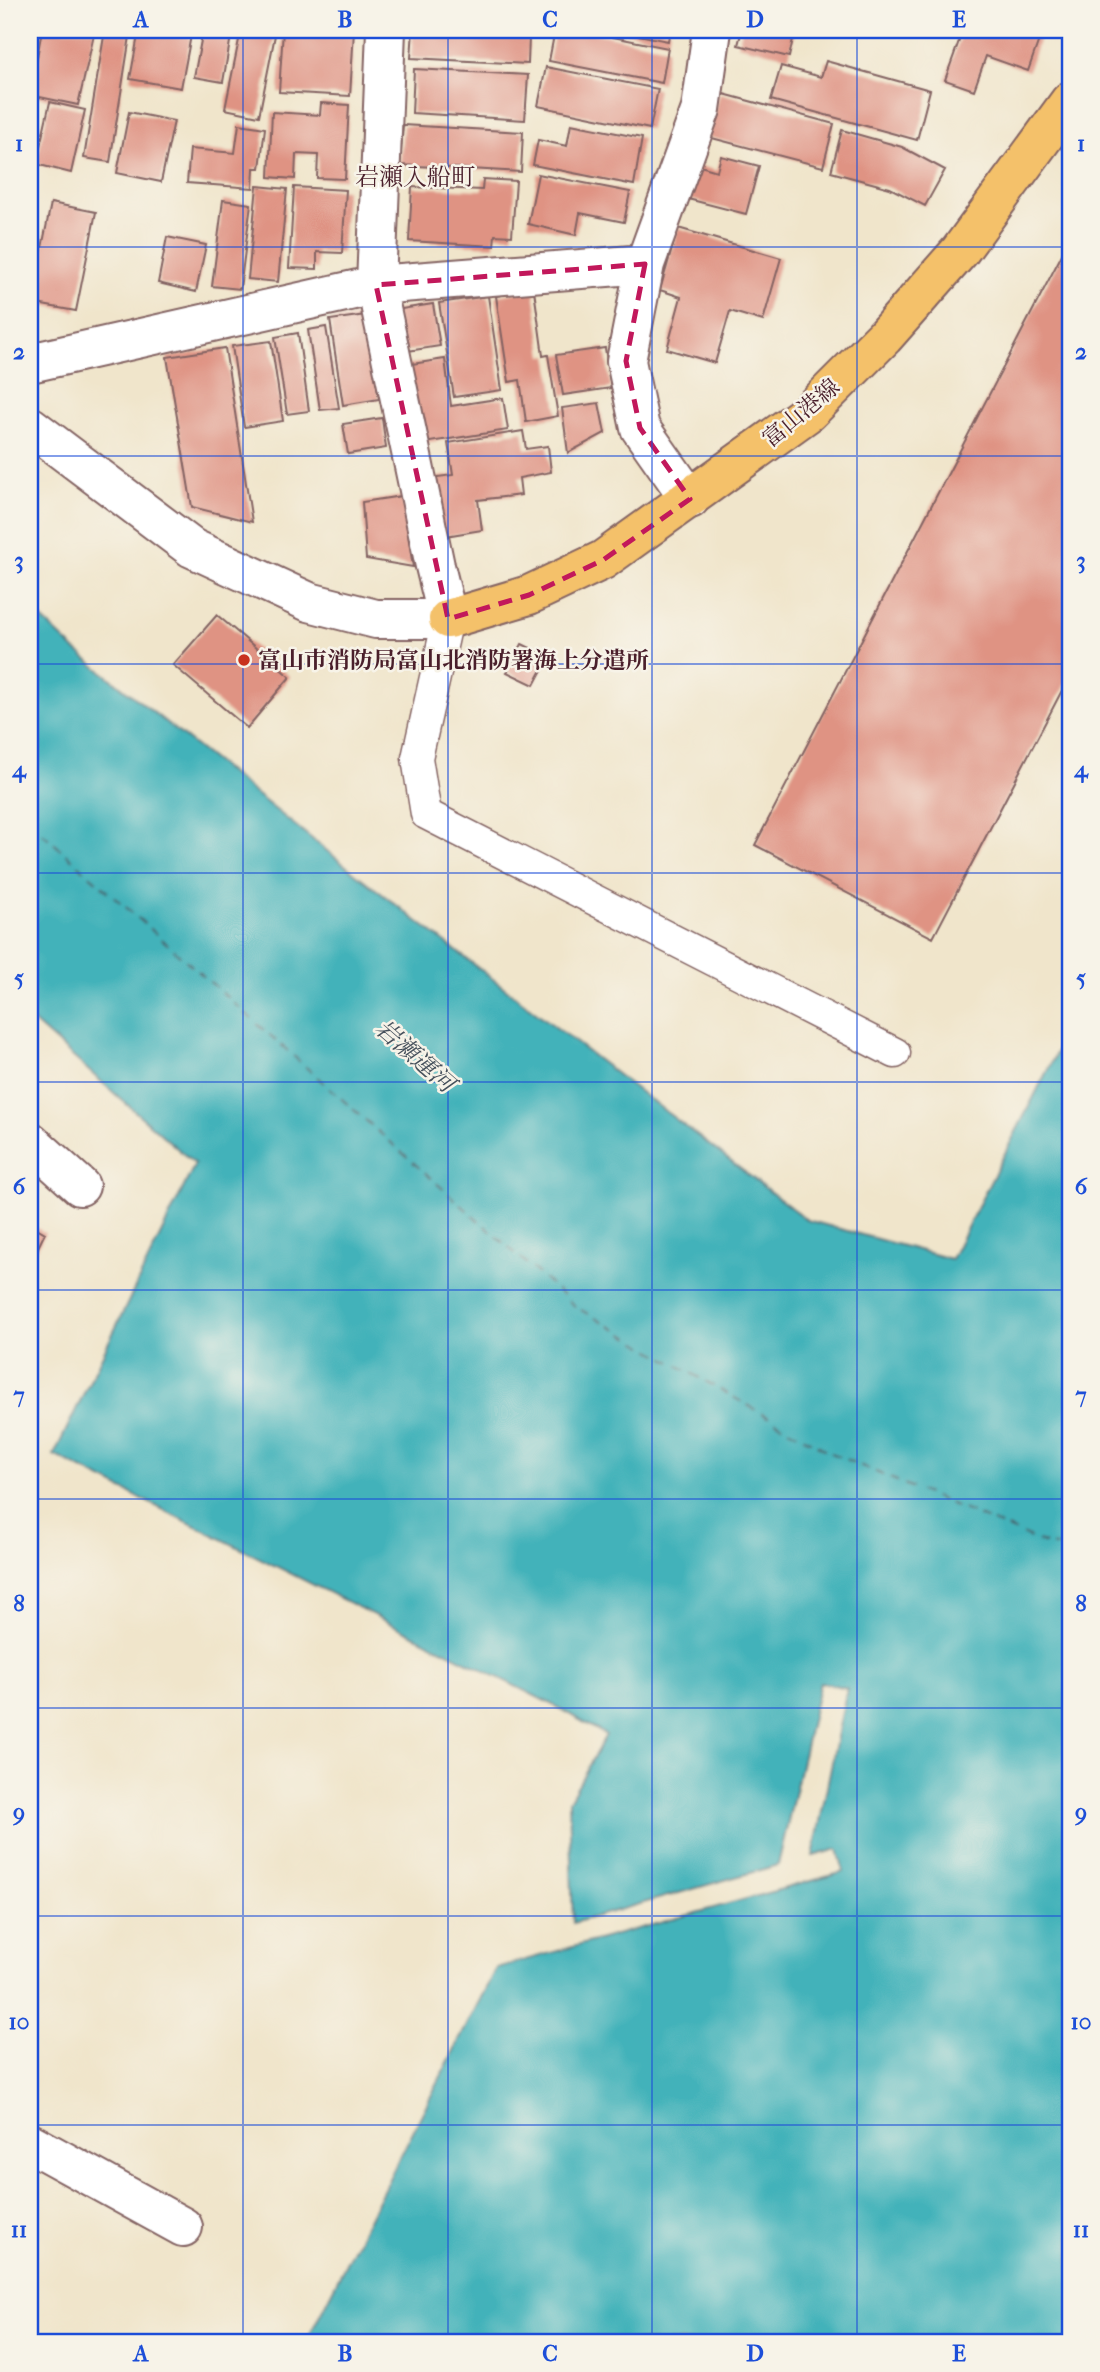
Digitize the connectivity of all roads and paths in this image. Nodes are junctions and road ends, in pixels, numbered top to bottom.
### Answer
1 (386, 30) edge
2 (712, 30) edge
3 (1070, 102) edge
4 (645, 264) junction
5 (376, 285) junction
6 (30, 363) edge
7 (30, 426) edge
8 (690, 499) junction
9 (448, 619) junction
10 (895, 1053) dead end
11 (30, 1141) edge
12 (80, 1186) dead end
13 (30, 2143) edge
14 (183, 2227) dead end

1 - 5 street
2 - 4 street
3 - 8 main road, 富山港線
4 - 5 street
4 - 8 street
5 - 6 street
5 - 9 street
7 - 9 street
8 - 9 main road, 富山港線
9 - 10 lane
11 - 12 street
13 - 14 street

